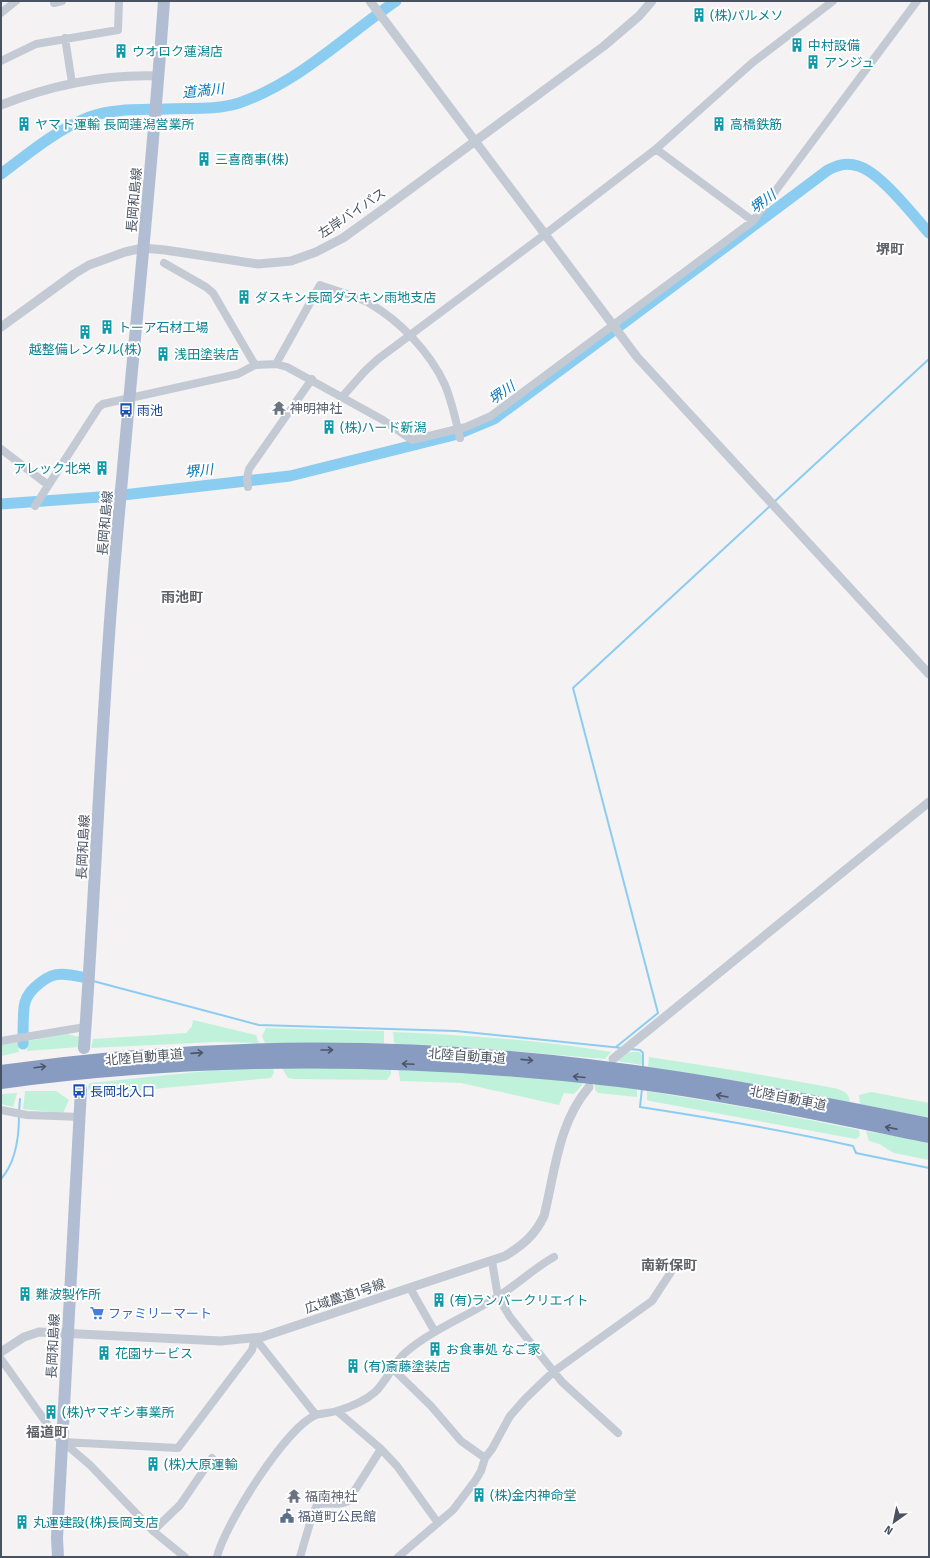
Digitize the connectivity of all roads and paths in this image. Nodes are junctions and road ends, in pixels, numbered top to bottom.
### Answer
1 (16, 1) edge
2 (54, 1) edge
3 (62, 1) edge
4 (119, 1) edge
5 (164, 1) edge
6 (652, 1) edge
7 (917, 1) edge
8 (831, 2) edge
9 (373, 3) edge
10 (1, 13) edge
11 (65, 38) junction
12 (1, 61) edge
13 (158, 76) junction
14 (72, 83) junction
15 (1, 105) edge
16 (474, 141) junction
17 (656, 148) junction
18 (753, 221) junction
19 (544, 236) junction
20 (143, 248) junction
21 (164, 263) dead end
22 (613, 325) junction
23 (1, 328) edge
24 (409, 334) junction
25 (276, 364) junction
26 (255, 365) junction
27 (312, 379) junction
28 (342, 397) junction
29 (130, 399) junction
30 (458, 428) junction
31 (460, 438) dead end
32 (1, 449) edge
33 (48, 485) junction
34 (248, 487) dead end
35 (35, 506) dead end
36 (929, 674) edge
37 (929, 802) edge
38 (85, 1027) junction
39 (1, 1041) edge
40 (84, 1048) dead end
41 (613, 1059) dead end
42 (1, 1072) edge
43 (1, 1082) edge
44 (589, 1087) dead end
45 (81, 1089) dead end
46 (1, 1110) edge
47 (80, 1117) junction
48 (929, 1125) edge
49 (929, 1136) edge
50 (554, 1257) dead end
51 (492, 1261) junction
52 (671, 1272) dead end
53 (410, 1288) junction
54 (498, 1297) junction
55 (68, 1332) junction
56 (435, 1332) junction
57 (255, 1338) junction
58 (1, 1352) edge
59 (1, 1359) edge
60 (393, 1369) junction
61 (553, 1372) junction
62 (337, 1411) junction
63 (316, 1415) junction
64 (618, 1433) dead end
65 (63, 1442) junction
66 (382, 1449) junction
67 (212, 1458) dead end
68 (485, 1458) junction
69 (438, 1523) junction
70 (153, 1531) junction
71 (58, 1557) edge
72 (185, 1557) edge
73 (217, 1557) edge
74 (300, 1557) edge
75 (398, 1557) edge

1 - 10 street
2 - 3 street
4 - 11 street
5 - 13 main road, 長岡和島線
6 - 16 street, 左岸バイパス
7 - 18 street
8 - 17 street
9 - 16 street
11 - 12 street
11 - 14 street
13 - 14 street
13 - 20 main road, 長岡和島線
14 - 15 street
16 - 19 street
16 - 20 street, 左岸バイパス
17 - 18 street
17 - 19 street
18 - 22 street
19 - 22 street
19 - 24 street
20 - 23 street, 左岸バイパス
20 - 29 main road, 長岡和島線
21 - 26 street
22 - 30 street
22 - 36 street
24 - 25 street
24 - 28 street
24 - 30 street
25 - 26 street
25 - 27 street
26 - 29 street
27 - 28 street
27 - 34 street
28 - 30 street
29 - 33 street
29 - 38 main road, 長岡和島線
30 - 31 street
32 - 33 street
33 - 35 street
37 - 41 street
38 - 39 street
38 - 40 main road, 長岡和島線
42 -> 48 highway, 北陸自動車道
49 -> 43 highway, 北陸自動車道
44 - 51 street, 広域農道1号線
45 - 47 main road, 長岡和島線
46 - 47 street
47 - 55 main road, 長岡和島線
50 - 54 street
51 - 53 street, 広域農道1号線
51 - 54 street
52 - 61 street
53 - 56 street
53 - 57 street, 広域農道1号線
54 - 56 street
54 - 61 street
55 - 57 street, 広域農道1号線
55 - 58 street, 広域農道1号線
55 - 65 main road, 長岡和島線
56 - 60 street
57 - 63 street
57 - 65 street
59 - 65 street
60 - 62 street
60 - 68 street
61 - 64 street
61 - 68 street
62 - 63 street
62 - 66 street
63 - 73 street
65 - 70 street
65 - 71 main road, 長岡和島線
66 - 69 street
66 - 74 street
67 - 70 street
68 - 69 street
69 - 75 street
70 - 72 street

